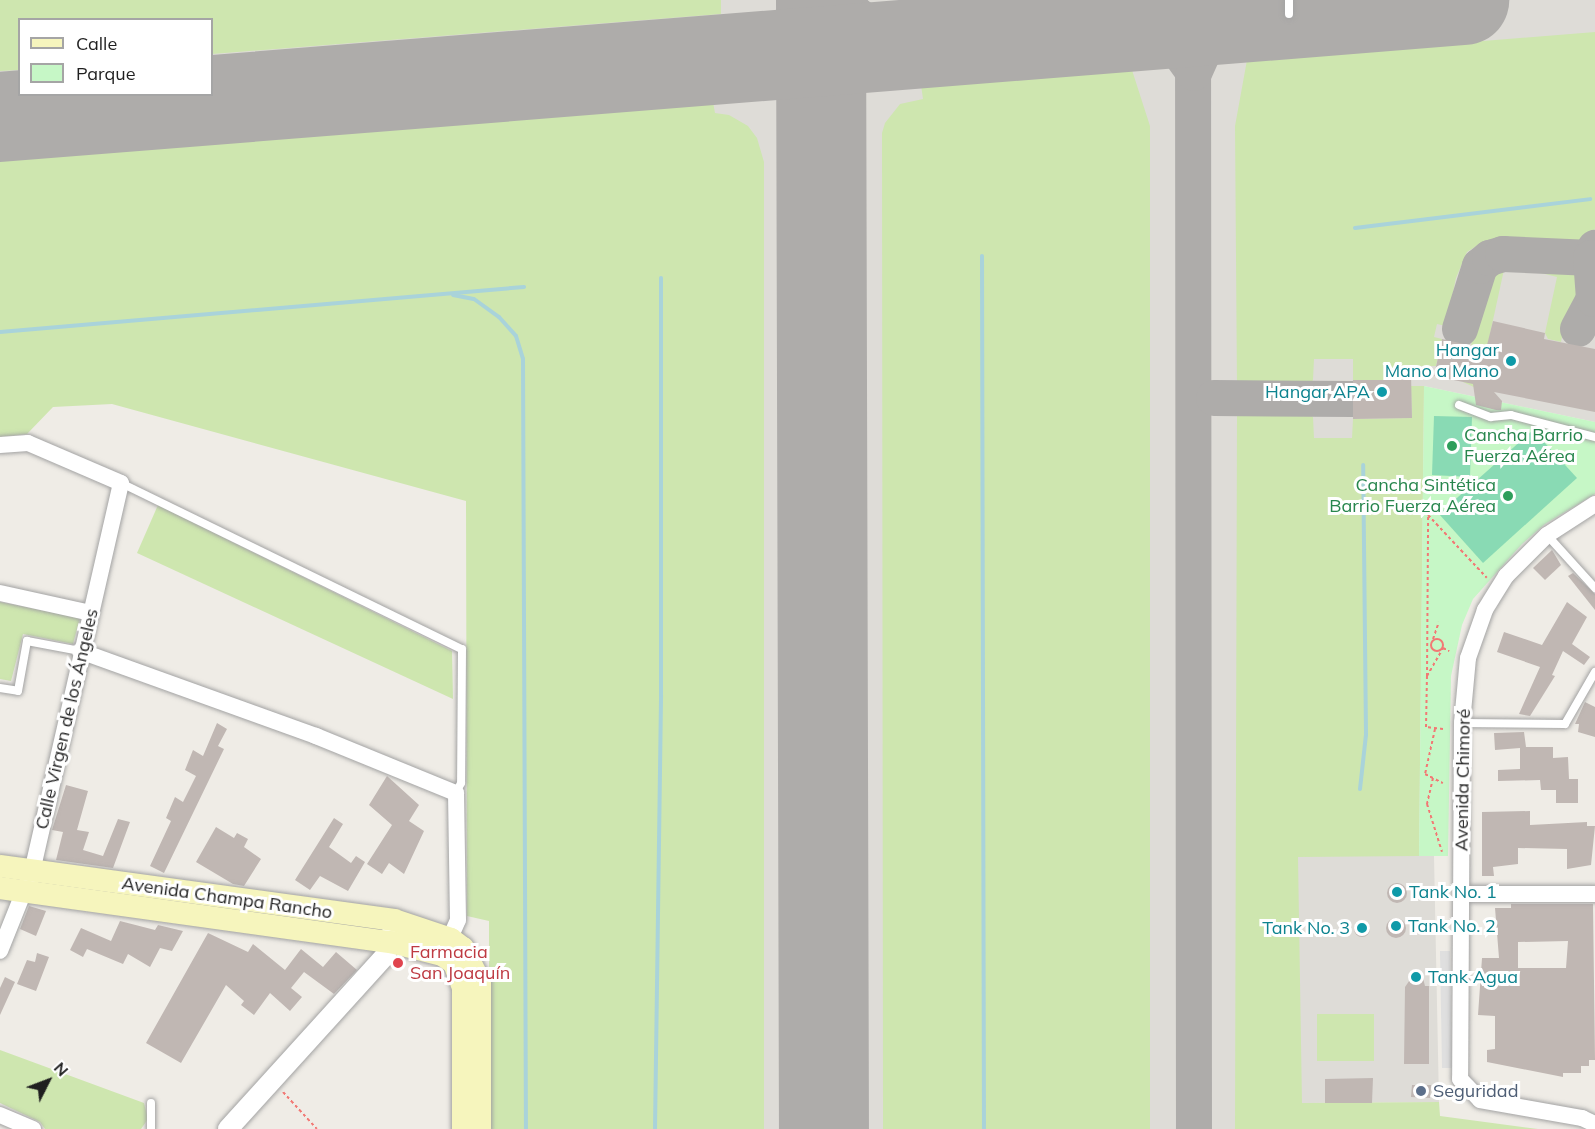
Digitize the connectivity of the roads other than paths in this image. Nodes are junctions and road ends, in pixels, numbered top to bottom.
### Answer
1 (1288, 0) edge
2 (1289, 14) dead end
3 (1459, 405) dead end
4 (1595, 437) edge
5 (0, 445) edge
6 (121, 483) junction
7 (1595, 504) edge
8 (1547, 535) junction
9 (1595, 588) edge
10 (0, 593) edge
11 (91, 613) junction
12 (80, 651) junction
13 (1595, 672) edge
14 (0, 688) edge
15 (1462, 723) junction
16 (456, 794) junction
17 (0, 866) edge
18 (32, 871) junction
19 (0, 888) edge
20 (25, 892) junction
21 (1463, 894) junction
22 (1595, 894) edge
23 (392, 931) junction
24 (446, 947) junction
25 (0, 951) edge
26 (151, 1103) dead end
27 (0, 1115) edge
28 (1591, 1119) edge
29 (33, 1129) edge
30 (151, 1129) edge
31 (228, 1129) edge
32 (463, 1129) edge
33 (480, 1129) edge

1 - 2 lane
3 - 4 lane
5 - 6 street
6 - 11 street, Calle Virgen de los Ángeles
6 - 16 lane
7 - 8 street, Avenida Chimoré
8 - 9 lane
8 - 15 street, Avenida Chimoré
10 - 11 street
11 - 12 street, Calle Virgen de los Ángeles
12 - 14 lane
12 - 16 street
12 - 18 street, Calle Virgen de los Ángeles
13 - 15 lane
15 - 21 street, Avenida Chimoré
16 - 24 street
17 - 18 main road, Avenida Champa Rancho
18 - 20 street, Calle Virgen de los Ángeles
18 - 23 main road, Avenida Champa Rancho
19 - 20 main road, Avenida Champa Rancho
20 - 23 main road, Avenida Champa Rancho
20 - 25 street, Calle Virgen de los Ángeles
21 - 22 street
21 - 28 street, Avenida Chimoré
23 - 24 main road, Avenida Champa Rancho
23 - 31 street
24 - 32 main road
24 - 33 main road
26 - 30 lane
27 - 29 street

